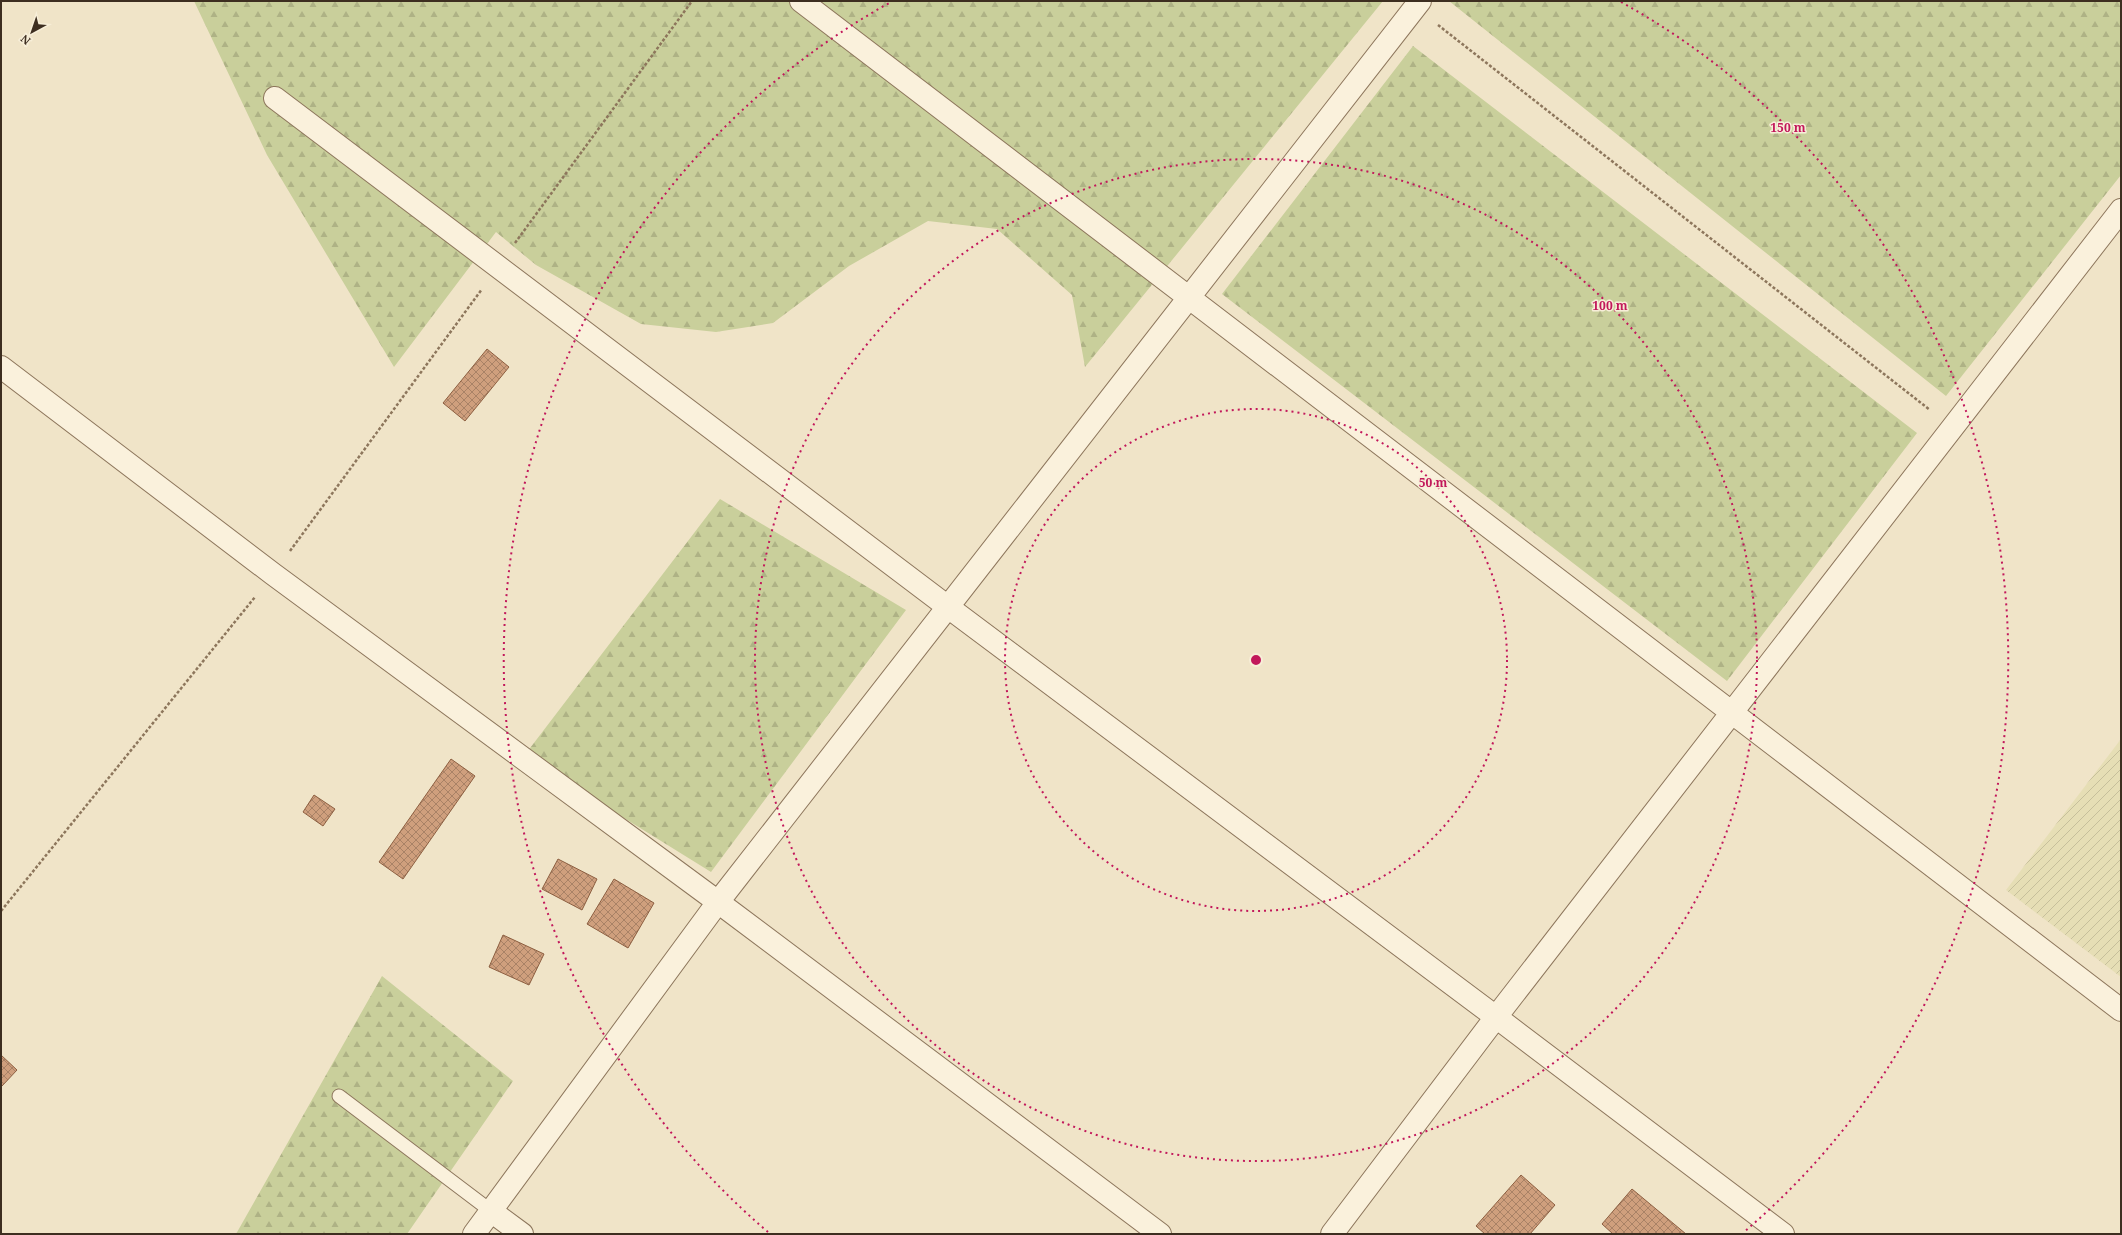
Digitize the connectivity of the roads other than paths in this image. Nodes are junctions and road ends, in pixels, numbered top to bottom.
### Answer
1 (801, 1) edge
2 (1417, 4) edge
3 (275, 98) dead end
4 (2121, 210) edge
5 (1189, 297) junction
6 (1, 366) edge
7 (948, 607) junction
8 (1732, 713) junction
9 (718, 902) junction
10 (2121, 1010) edge
11 (1496, 1017) junction
12 (339, 1096) dead end
13 (491, 1211) junction
14 (474, 1234) edge
15 (522, 1234) edge
16 (1160, 1234) edge
17 (1332, 1234) edge
18 (1783, 1234) edge

1 - 5 street
2 - 5 street
3 - 7 street
4 - 8 street
5 - 7 street
5 - 8 street
6 - 9 street
7 - 9 street
7 - 11 street
8 - 10 street
8 - 11 street
9 - 13 street
9 - 16 street
11 - 17 street
11 - 18 street
12 - 13 lane
13 - 14 street
13 - 15 street

